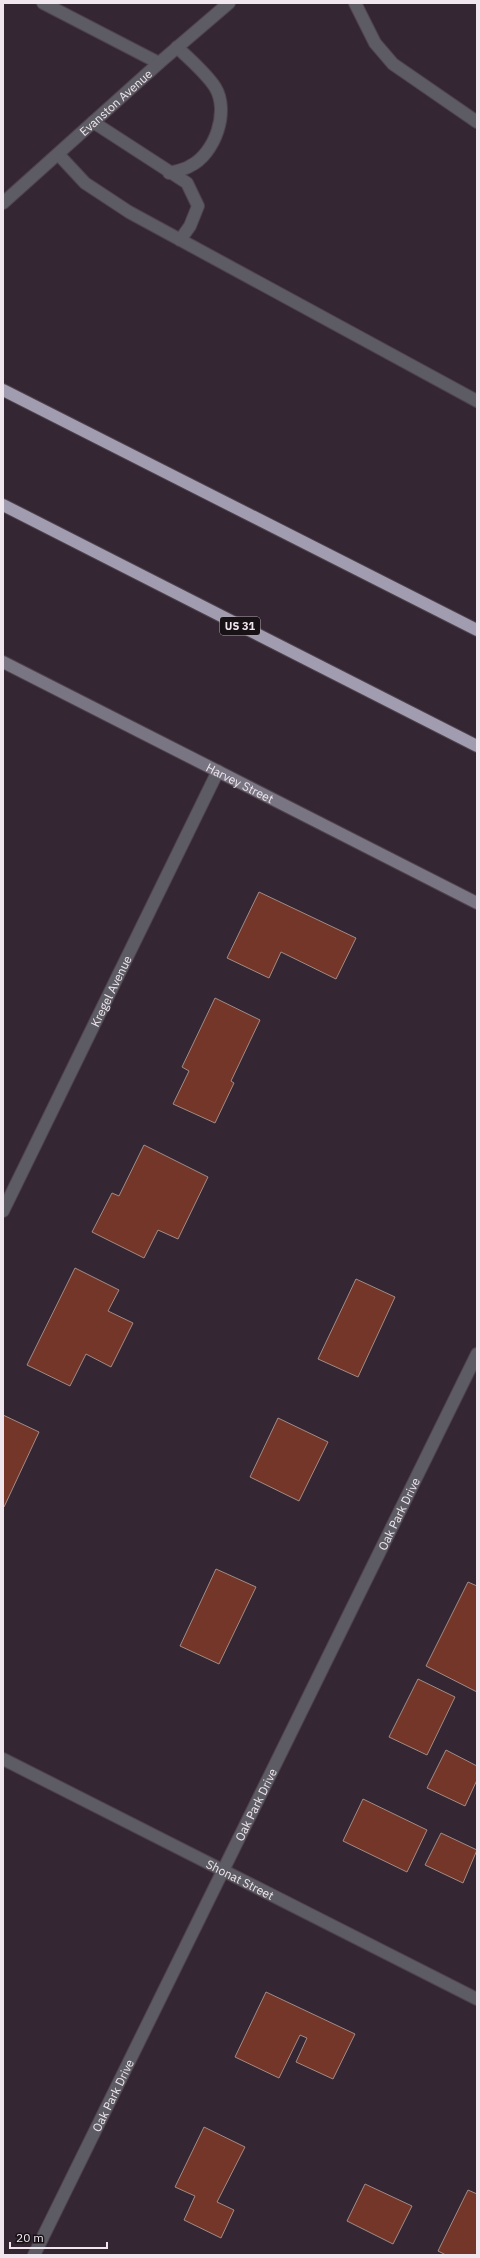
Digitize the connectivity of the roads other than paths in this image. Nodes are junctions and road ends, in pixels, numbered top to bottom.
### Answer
1 (43, 3) edge
2 (229, 3) edge
3 (355, 3) edge
4 (177, 47) junction
5 (159, 63) junction
6 (92, 122) junction
7 (477, 122) edge
8 (58, 154) junction
9 (169, 173) junction
10 (3, 203) edge
11 (180, 240) junction
12 (3, 390) edge
13 (477, 401) edge
14 (3, 505) edge
15 (477, 630) edge
16 (3, 662) edge
17 (477, 746) edge
18 (218, 771) junction
19 (477, 903) edge
20 (3, 1211) edge
21 (477, 1354) edge
22 (3, 1759) edge
23 (223, 1871) junction
24 (477, 1999) edge
25 (34, 2255) edge

1 - 5 street
2 - 4 street, Evanston Avenue
3 - 7 street
4 - 5 street, Evanston Avenue
4 - 9 street
5 - 6 street, Evanston Avenue
6 - 8 street, Evanston Avenue
6 - 9 street
8 - 10 street, Evanston Avenue
8 - 11 street
9 - 11 street
11 - 13 street
12 - 15 highway
14 - 17 highway, US 31
16 - 18 street, Harvey Street
18 - 19 street, Harvey Street
18 - 20 street, Kregel Avenue
21 - 23 street, Oak Park Drive
22 - 23 street, Shonat Street
23 - 24 street, Shonat Street
23 - 25 street, Oak Park Drive

